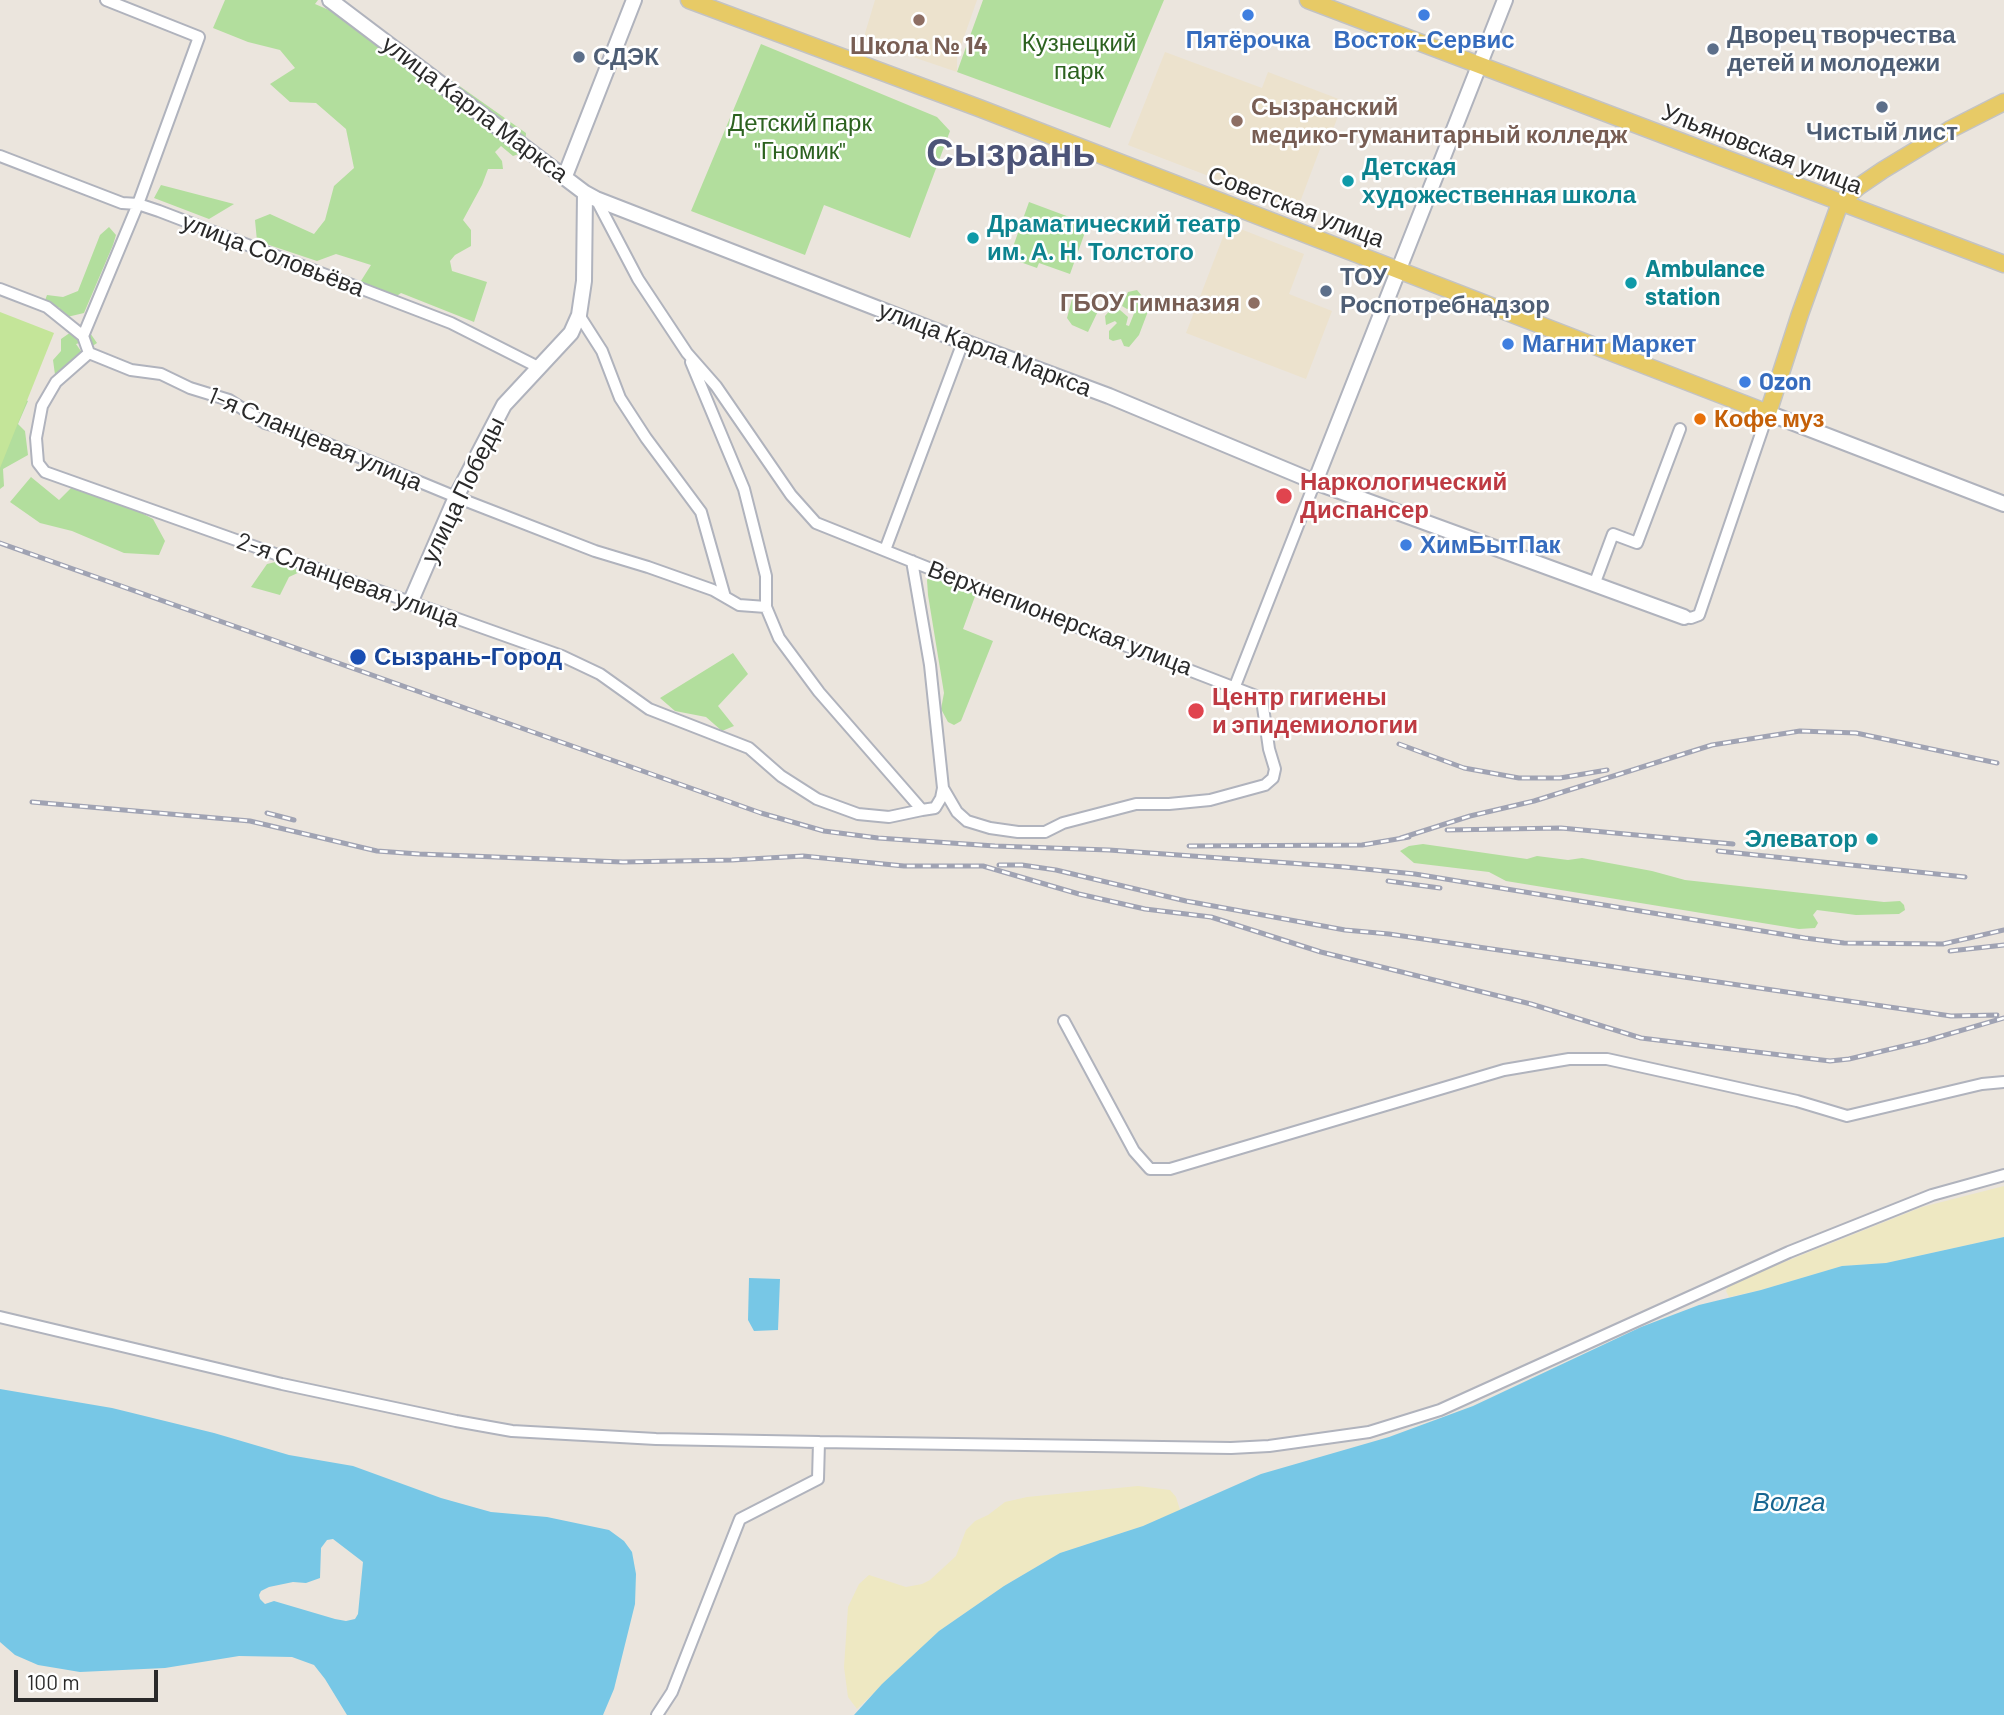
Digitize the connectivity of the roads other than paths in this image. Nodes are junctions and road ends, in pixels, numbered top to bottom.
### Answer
1 (106, 0) edge
2 (330, 0) edge
3 (634, 0) edge
4 (689, 0) edge
5 (1308, 0) edge
6 (1505, 0) edge
7 (1479, 66) junction
8 (2004, 102) edge
9 (0, 156) edge
10 (565, 176) junction
11 (591, 196) junction
12 (138, 204) junction
13 (1840, 204) junction
14 (2004, 264) edge
15 (1398, 271) junction
16 (0, 289) edge
17 (579, 315) junction
18 (83, 336) junction
19 (963, 342) junction
20 (89, 353) junction
21 (687, 353) junction
22 (540, 368) junction
23 (1768, 413) junction
24 (1680, 429) dead end
25 (1315, 482) junction
26 (456, 497) junction
27 (2004, 504) edge
28 (885, 550) junction
29 (912, 561) junction
30 (1594, 585) junction
31 (725, 597) junction
32 (410, 603) junction
33 (766, 607) junction
34 (1684, 617) joint
35 (1235, 686) junction
36 (943, 788) junction
37 (922, 810) junction
38 (1064, 1021) dead end
39 (2004, 1082) edge
40 (2004, 1175) edge
41 (0, 1317) edge
42 (818, 1442) junction
43 (657, 1715) edge

1 - 12 street
2 - 10 street, улица Карла Маркса
3 - 10 street
4 - 15 main road, Советская улица
5 - 7 main road, Ульяновская улица
6 - 7 street
7 - 13 main road, Ульяновская улица
7 - 15 street
8 - 13 main road
9 - 12 street, улица Соловьёва
10 - 11 street, улица Карла Маркса
11 - 17 street, улица Победы
11 - 19 street, улица Карла Маркса
11 - 21 street
12 - 18 street
12 - 22 street, улица Соловьёва
13 - 14 main road, Ульяновская улица
13 - 23 main road
15 - 23 main road, Советская улица
15 - 25 street
16 - 18 street
17 - 22 street, улица Победы
17 - 31 street
18 - 20 street
19 - 25 street, улица Карла Маркса
19 - 28 street
20 - 26 street, 1-я Сланцевая улица
20 - 32 street, 2-я Сланцевая улица
21 - 28 street, Верхнепионерская улица
21 - 33 street
22 - 26 street, улица Победы
23 - 27 street, Советская улица
23 - 34 street
24 - 30 street
25 - 30 street, улица Карла Маркса
25 - 35 street
26 - 31 street, 1-я Сланцевая улица
26 - 32 street, улица Победы
28 - 29 street, Верхнепионерская улица
29 - 35 street, Верхнепионерская улица
29 - 36 street
30 - 34 street, улица Карла Маркса
31 - 33 street, 1-я Сланцевая улица
32 - 37 street, 2-я Сланцевая улица
33 - 37 street
35 - 36 street, Верхнепионерская улица
36 - 37 street, 2-я Сланцевая улица
38 - 39 street
40 - 42 street
41 - 42 street
42 - 43 street

